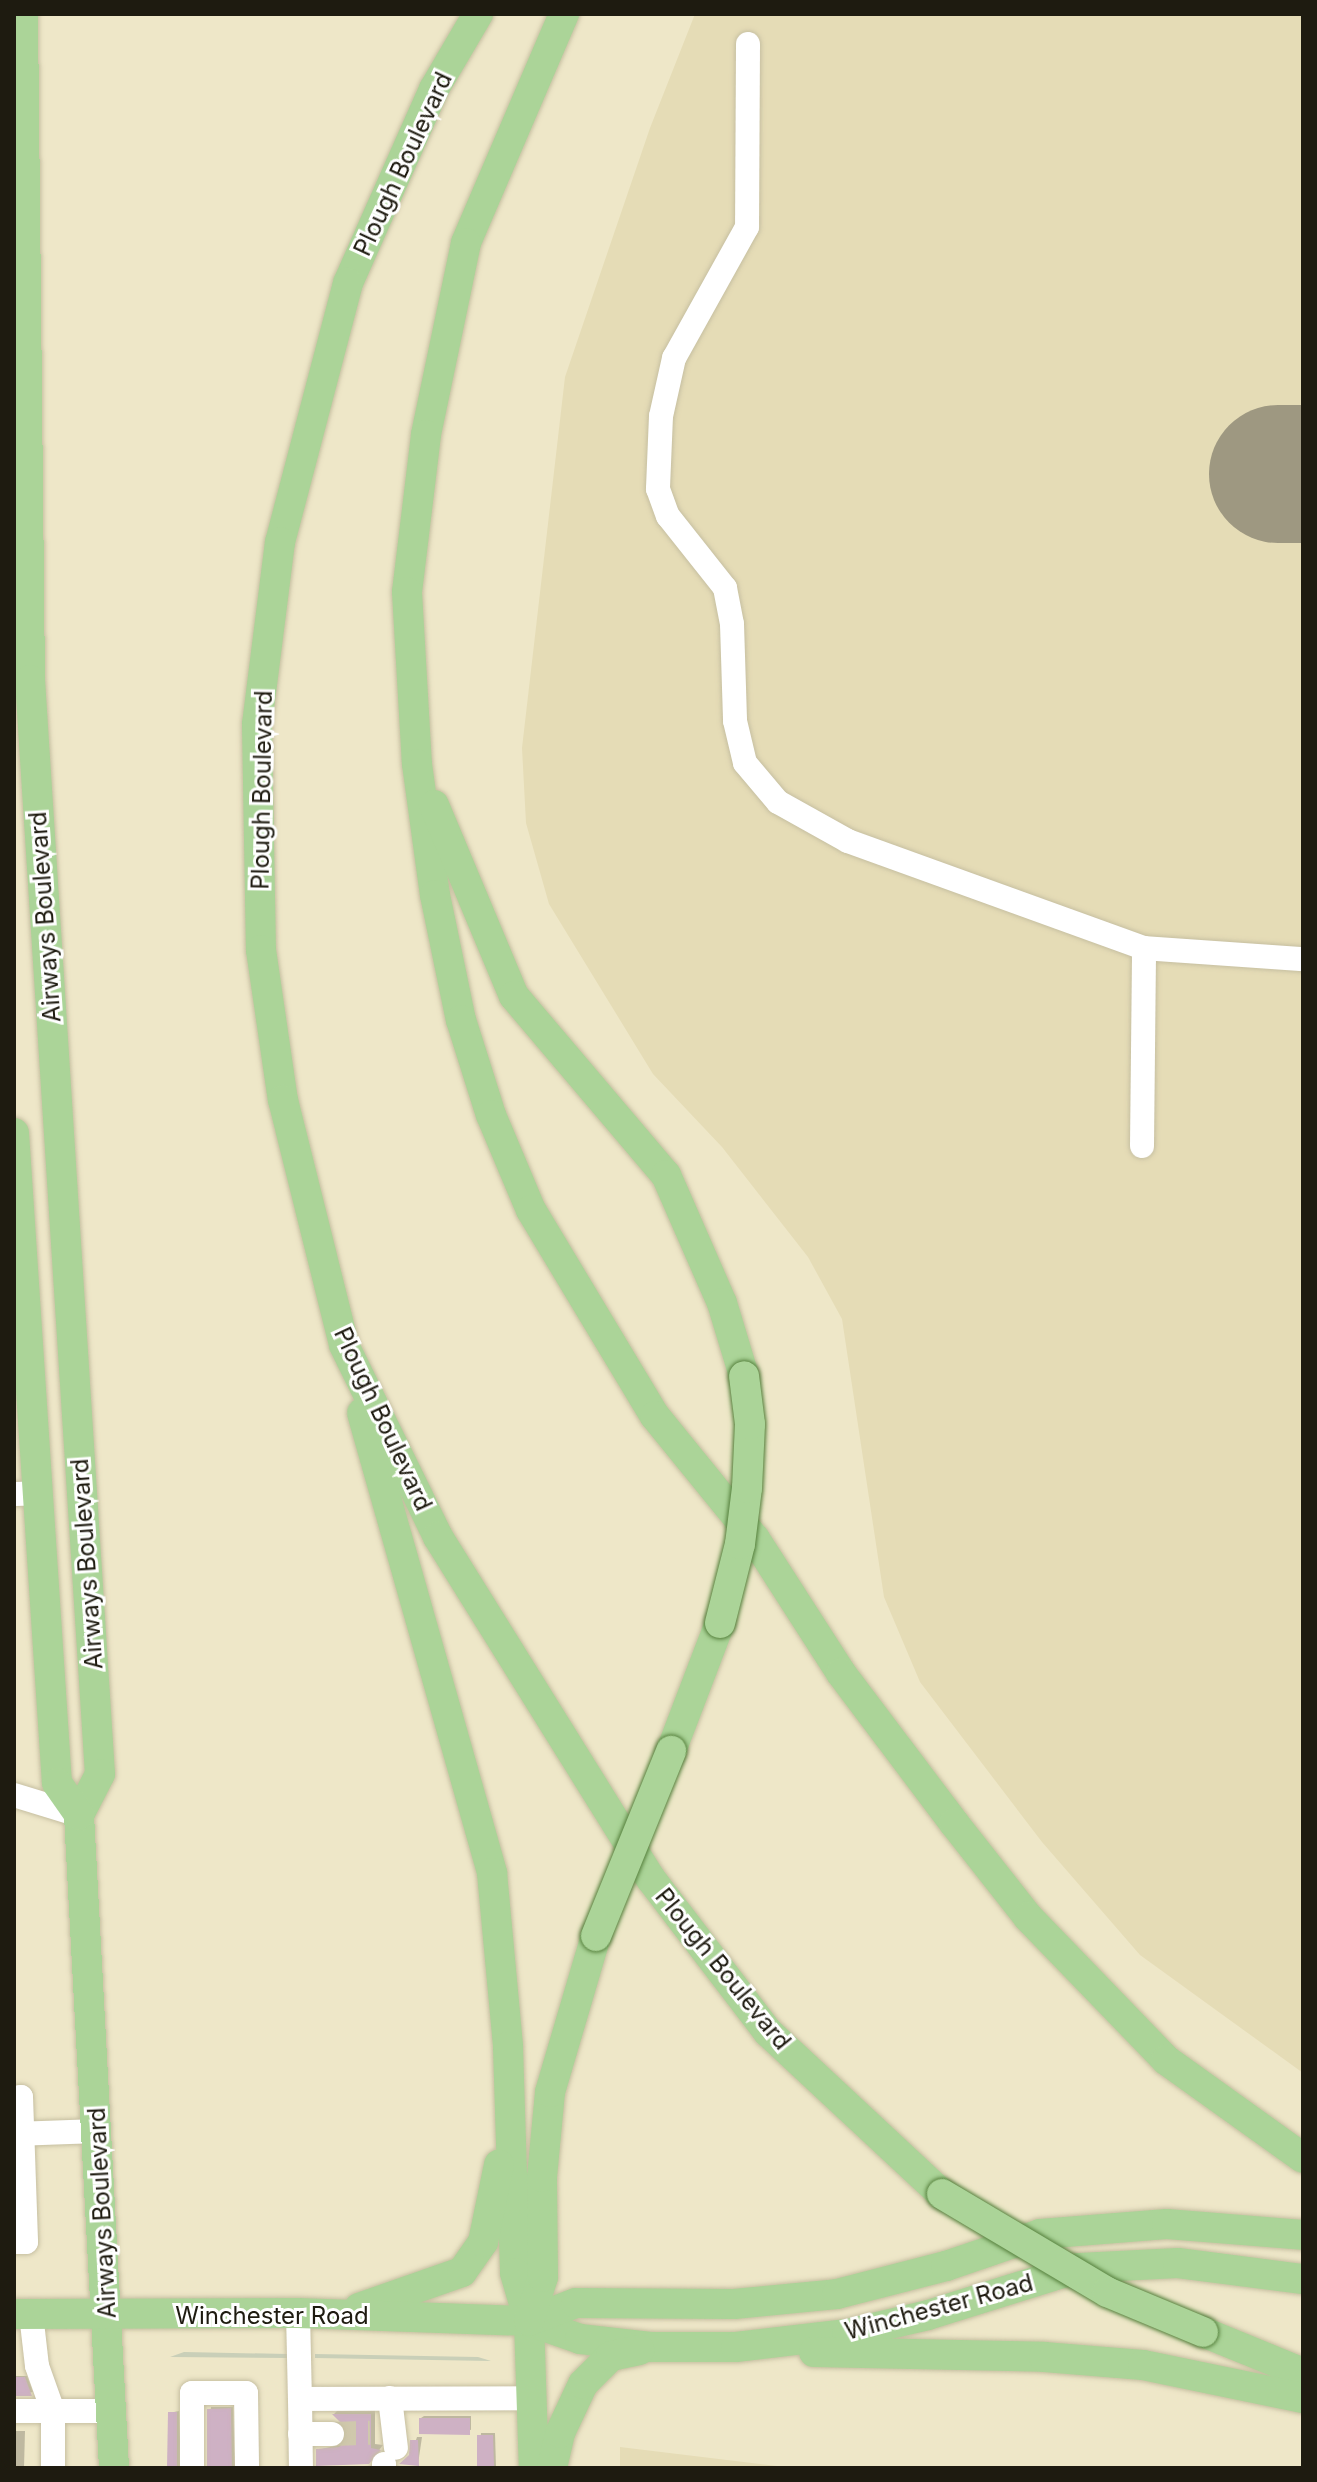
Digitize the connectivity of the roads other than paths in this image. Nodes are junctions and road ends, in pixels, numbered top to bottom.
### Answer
1 (23, 14) edge
2 (478, 14) edge
3 (564, 14) edge
4 (748, 44) dead end
5 (417, 764) junction
6 (1144, 948) junction
7 (1303, 959) edge
8 (14, 1133) edge
9 (1142, 1146) dead end
10 (16, 1187) edge
11 (20, 1314) edge
12 (344, 1345) junction
13 (24, 1444) edge
14 (26, 1494) edge
15 (14, 1795) edge
16 (79, 1815) junction
17 (508, 2047) junction
18 (14, 2098) edge
19 (1236, 2112) junction
20 (98, 2131) junction
21 (18, 2134) edge
22 (1303, 2142) edge
23 (1303, 2158) edge
24 (18, 2160) edge
25 (19, 2186) edge
26 (1303, 2235) edge
27 (14, 2242) edge
28 (1303, 2279) edge
29 (298, 2313) junction
30 (22, 2314) edge
31 (338, 2314) junction
32 (108, 2315) junction
33 (529, 2321) junction
34 (651, 2347) junction
35 (736, 2347) junction
36 (26, 2366) edge
37 (1303, 2373) edge
38 (390, 2398) junction
39 (532, 2398) junction
40 (1303, 2398) edge
41 (300, 2399) junction
42 (15, 2409) edge
43 (53, 2411) junction
44 (112, 2411) junction
45 (300, 2434) junction
46 (332, 2434) tunnel mouth
47 (388, 2451) edge
48 (53, 2468) edge
49 (114, 2468) edge
50 (192, 2468) edge
51 (247, 2468) edge
52 (301, 2468) edge
53 (534, 2468) edge
54 (552, 2468) edge

1 - 16 main road, Airways Boulevard
2 - 12 main road, Plough Boulevard
3 - 5 main road
4 - 6 lane
5 - 19 main road
5 - 33 main road, bridge
6 - 7 lane
6 - 9 lane
8 - 10 main road, Airways Boulevard
10 - 11 main road, Airways Boulevard
11 - 13 main road, Airways Boulevard
12 - 17 main road
12 - 37 main road, Plough Boulevard, bridge
13 - 14 main road, Airways Boulevard
14 - 16 main road, Airways Boulevard
15 - 16 lane
16 - 20 main road, Airways Boulevard
17 - 31 main road
17 - 33 main road
18 - 21 lane
19 - 22 main road
19 - 23 main road
20 - 21 lane
20 - 32 main road, Airways Boulevard
21 - 24 lane
24 - 25 lane
25 - 27 lane
26 - 33 main road, Winchester Road
28 - 35 main road, Winchester Road
29 - 31 main road, Winchester Road
29 - 32 main road, Winchester Road
29 - 41 lane
30 - 32 main road, Winchester Road
30 - 36 lane
31 - 33 main road, Winchester Road
32 - 44 main road, Airways Boulevard
33 - 34 main road, Winchester Road
33 - 39 main road
34 - 35 main road, Winchester Road
34 - 54 main road
35 - 40 main road
36 - 43 lane
38 - 39 lane
38 - 41 lane
38 - 47 lane
39 - 53 main road
41 - 45 lane
42 - 43 lane
43 - 44 lane
43 - 48 lane
44 - 49 main road, Airways Boulevard
45 - 46 lane
45 - 52 lane
50 - 51 lane

